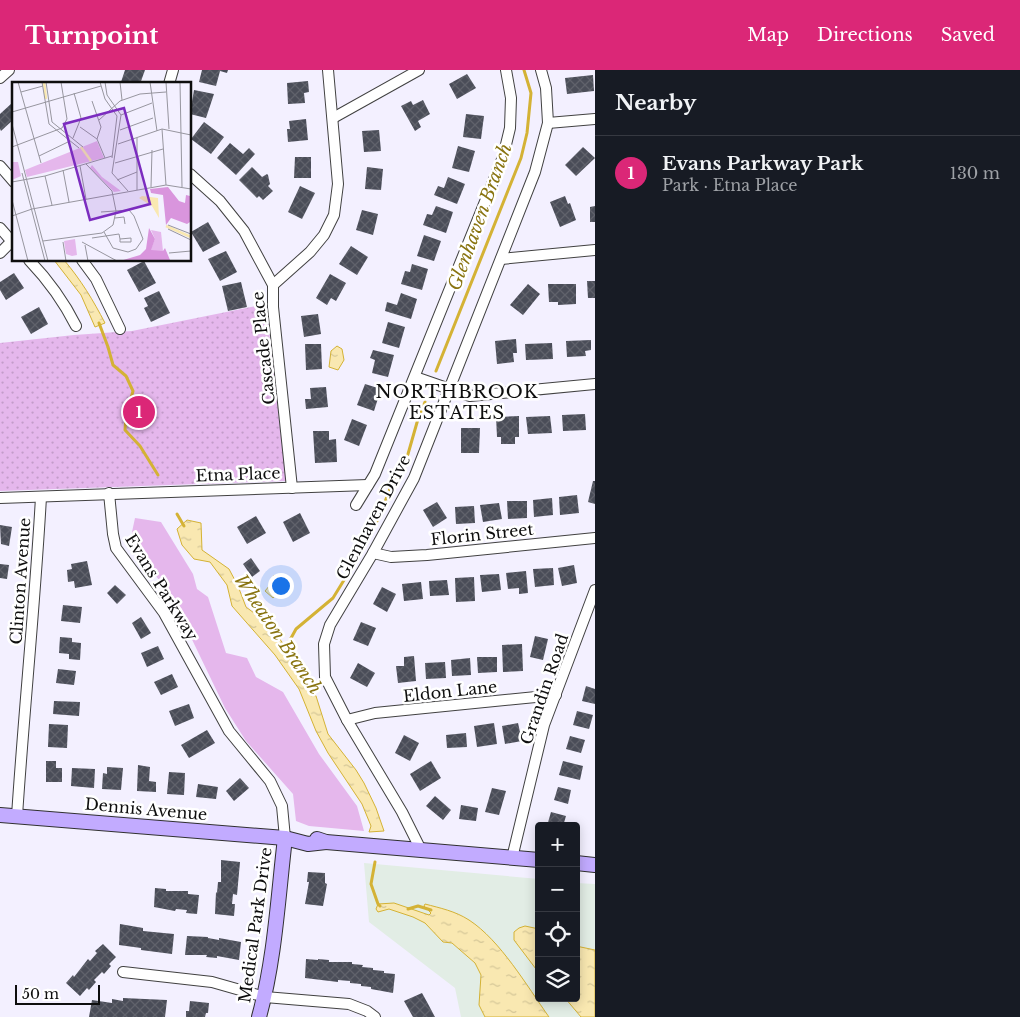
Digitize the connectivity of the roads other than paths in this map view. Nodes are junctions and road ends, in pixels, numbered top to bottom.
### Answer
1 (9, 70) edge
2 (328, 70) edge
3 (419, 70) edge
4 (506, 70) edge
5 (541, 70) edge
6 (0, 78) edge
7 (333, 118) junction
8 (595, 119) edge
9 (548, 123) junction
10 (0, 166) edge
11 (191, 175) edge
12 (12, 180) edge
13 (0, 228) edge
14 (12, 241) edge
15 (12, 243) edge
16 (595, 250) edge
17 (0, 253) edge
18 (501, 259) junction
19 (30, 261) edge
20 (83, 261) edge
21 (273, 285) junction
22 (76, 326) dead end
23 (120, 329) dead end
24 (415, 377) junction
25 (595, 384) edge
26 (449, 389) junction
27 (368, 486) junction
28 (292, 488) junction
29 (110, 494) junction
30 (40, 497) junction
31 (0, 498) edge
32 (356, 506) dead end
33 (595, 538) edge
34 (373, 553) junction
35 (595, 590) edge
36 (556, 695) junction
37 (347, 720) junction
38 (0, 815) edge
39 (17, 816) junction
40 (287, 838) junction
41 (421, 850) junction
42 (512, 858) junction
43 (535, 860) edge
44 (580, 863) edge
45 (595, 865) edge
46 (123, 972) dead end
47 (264, 997) junction
48 (259, 1017) edge
49 (375, 1017) edge

1 - 6 street
2 - 7 street
3 - 7 street
4 - 24 street, Glenhaven Drive
5 - 9 street, Glenhaven Drive
7 - 21 street
8 - 9 street
9 - 18 street, Glenhaven Drive
10 - 12 street
11 - 21 street, Cascade Place
13 - 14 street
15 - 17 street
16 - 18 street
18 - 26 street, Glenhaven Drive
19 - 22 street
20 - 23 street
21 - 28 street, Cascade Place
24 - 26 street
24 - 27 street, Glenhaven Drive
25 - 26 street
26 - 34 street, Glenhaven Drive
27 - 28 street, Etna Place
27 - 32 street, Glenhaven Drive
28 - 29 street, Etna Place
29 - 30 street
29 - 40 street, Evans Parkway
30 - 31 street
30 - 39 street, Clinton Avenue
33 - 34 street, Florin Street
34 - 37 street, Glenhaven Drive
35 - 36 street, Grandin Road
36 - 37 street, Eldon Lane
36 - 42 street, Grandin Road
37 - 41 street, Glenhaven Drive
38 - 39 street, Dennis Avenue
39 - 40 street, Dennis Avenue
40 - 41 street, Dennis Avenue
40 - 47 street, Medical Park Drive
41 - 42 street, Dennis Avenue
42 - 43 street, Dennis Avenue
44 - 45 street
46 - 47 street
47 - 48 street, Medical Park Drive
47 - 49 street

